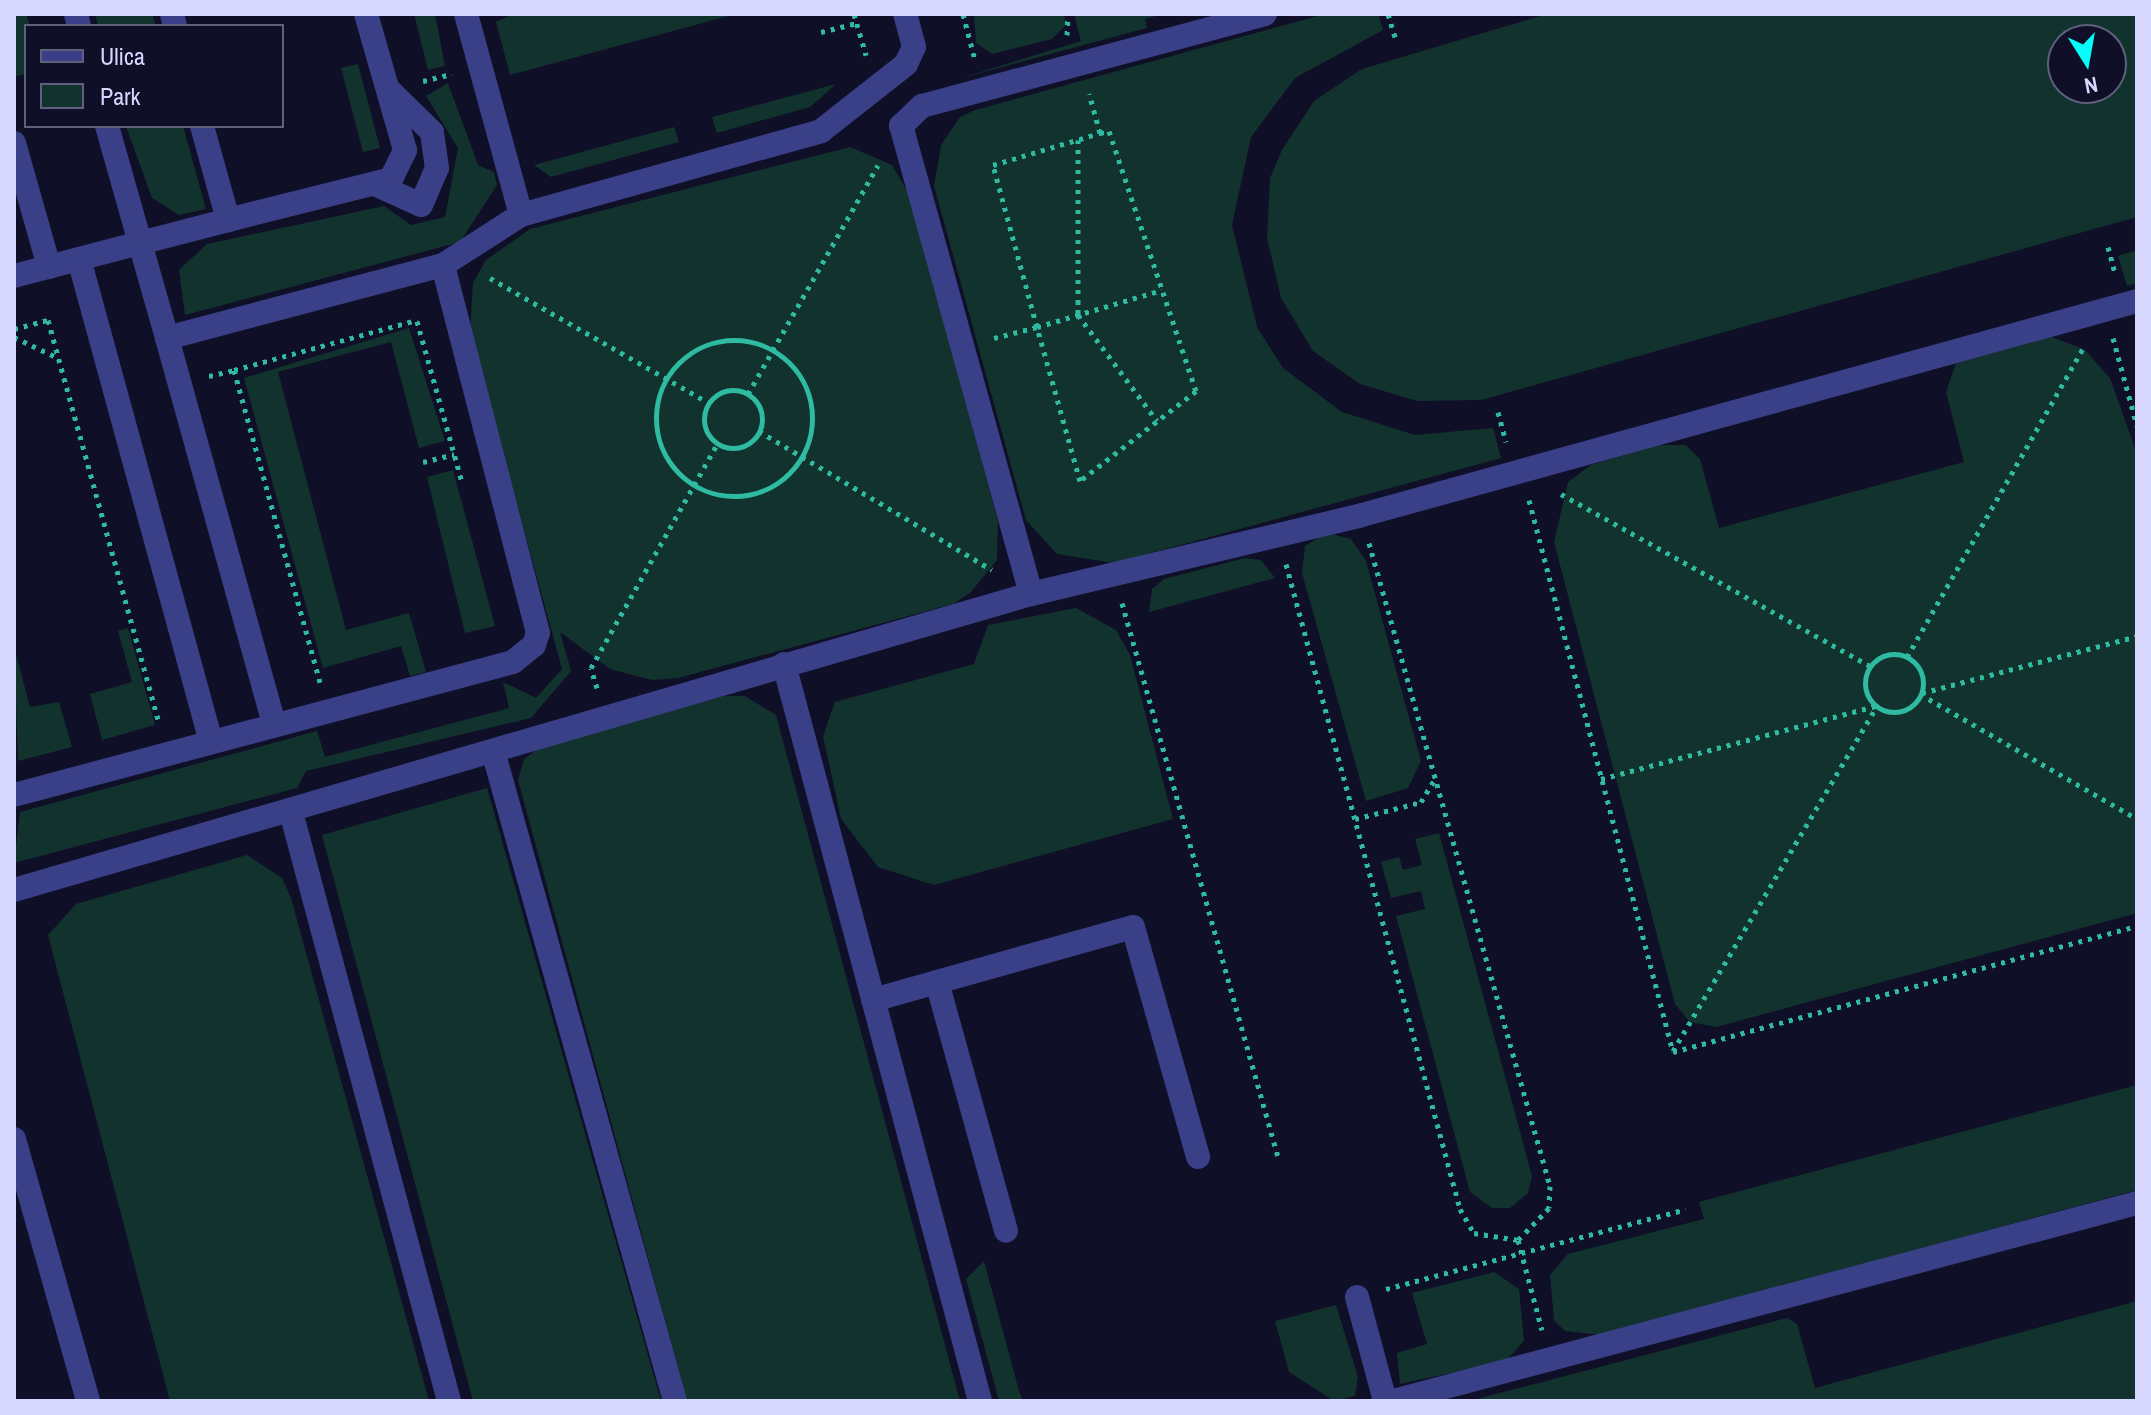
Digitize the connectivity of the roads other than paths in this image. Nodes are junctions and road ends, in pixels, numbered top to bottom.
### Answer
1 (366, 14) edge
2 (466, 14) edge
3 (905, 14) edge
4 (1265, 14) edge
5 (389, 90) junction
6 (108, 128) edge
7 (203, 128) edge
8 (14, 143) edge
9 (377, 185) junction
10 (521, 215) junction
11 (228, 220) junction
12 (140, 243) junction
13 (79, 259) junction
14 (443, 265) junction
15 (49, 267) junction
16 (14, 276) edge
17 (2137, 301) edge
18 (167, 338) junction
19 (1031, 594) junction
20 (784, 664) junction
21 (274, 725) junction
22 (211, 742) junction
23 (493, 751) junction
24 (14, 795) edge
25 (291, 812) junction
26 (14, 890) edge
27 (937, 982) junction
28 (873, 1000) junction
29 (14, 1139) edge
30 (1198, 1157) dead end
31 (2137, 1203) edge
32 (1006, 1231) dead end
33 (1357, 1297) road end
34 (88, 1401) edge
35 (449, 1401) edge
36 (675, 1401) edge
37 (980, 1401) edge
38 (1385, 1401) edge
39 (1393, 1401) edge

1 - 5 lane
2 - 10 lane
3 - 10 lane
4 - 19 lane
5 - 9 lane
5 - 9 lane
6 - 12 lane
7 - 11 lane
8 - 15 lane
9 - 11 lane
10 - 14 lane
11 - 12 lane
12 - 13 lane
12 - 18 lane
13 - 15 lane
13 - 22 lane
14 - 18 lane
14 - 21 lane
15 - 16 lane
17 - 19 lane
18 - 21 lane
19 - 20 lane
20 - 23 lane
20 - 28 lane
21 - 22 lane
22 - 24 lane
23 - 25 lane
23 - 36 lane
25 - 26 lane
25 - 35 lane
27 - 28 lane
27 - 30 lane
27 - 32 lane
28 - 37 lane
29 - 34 lane
31 - 39 lane
33 - 38 lane

